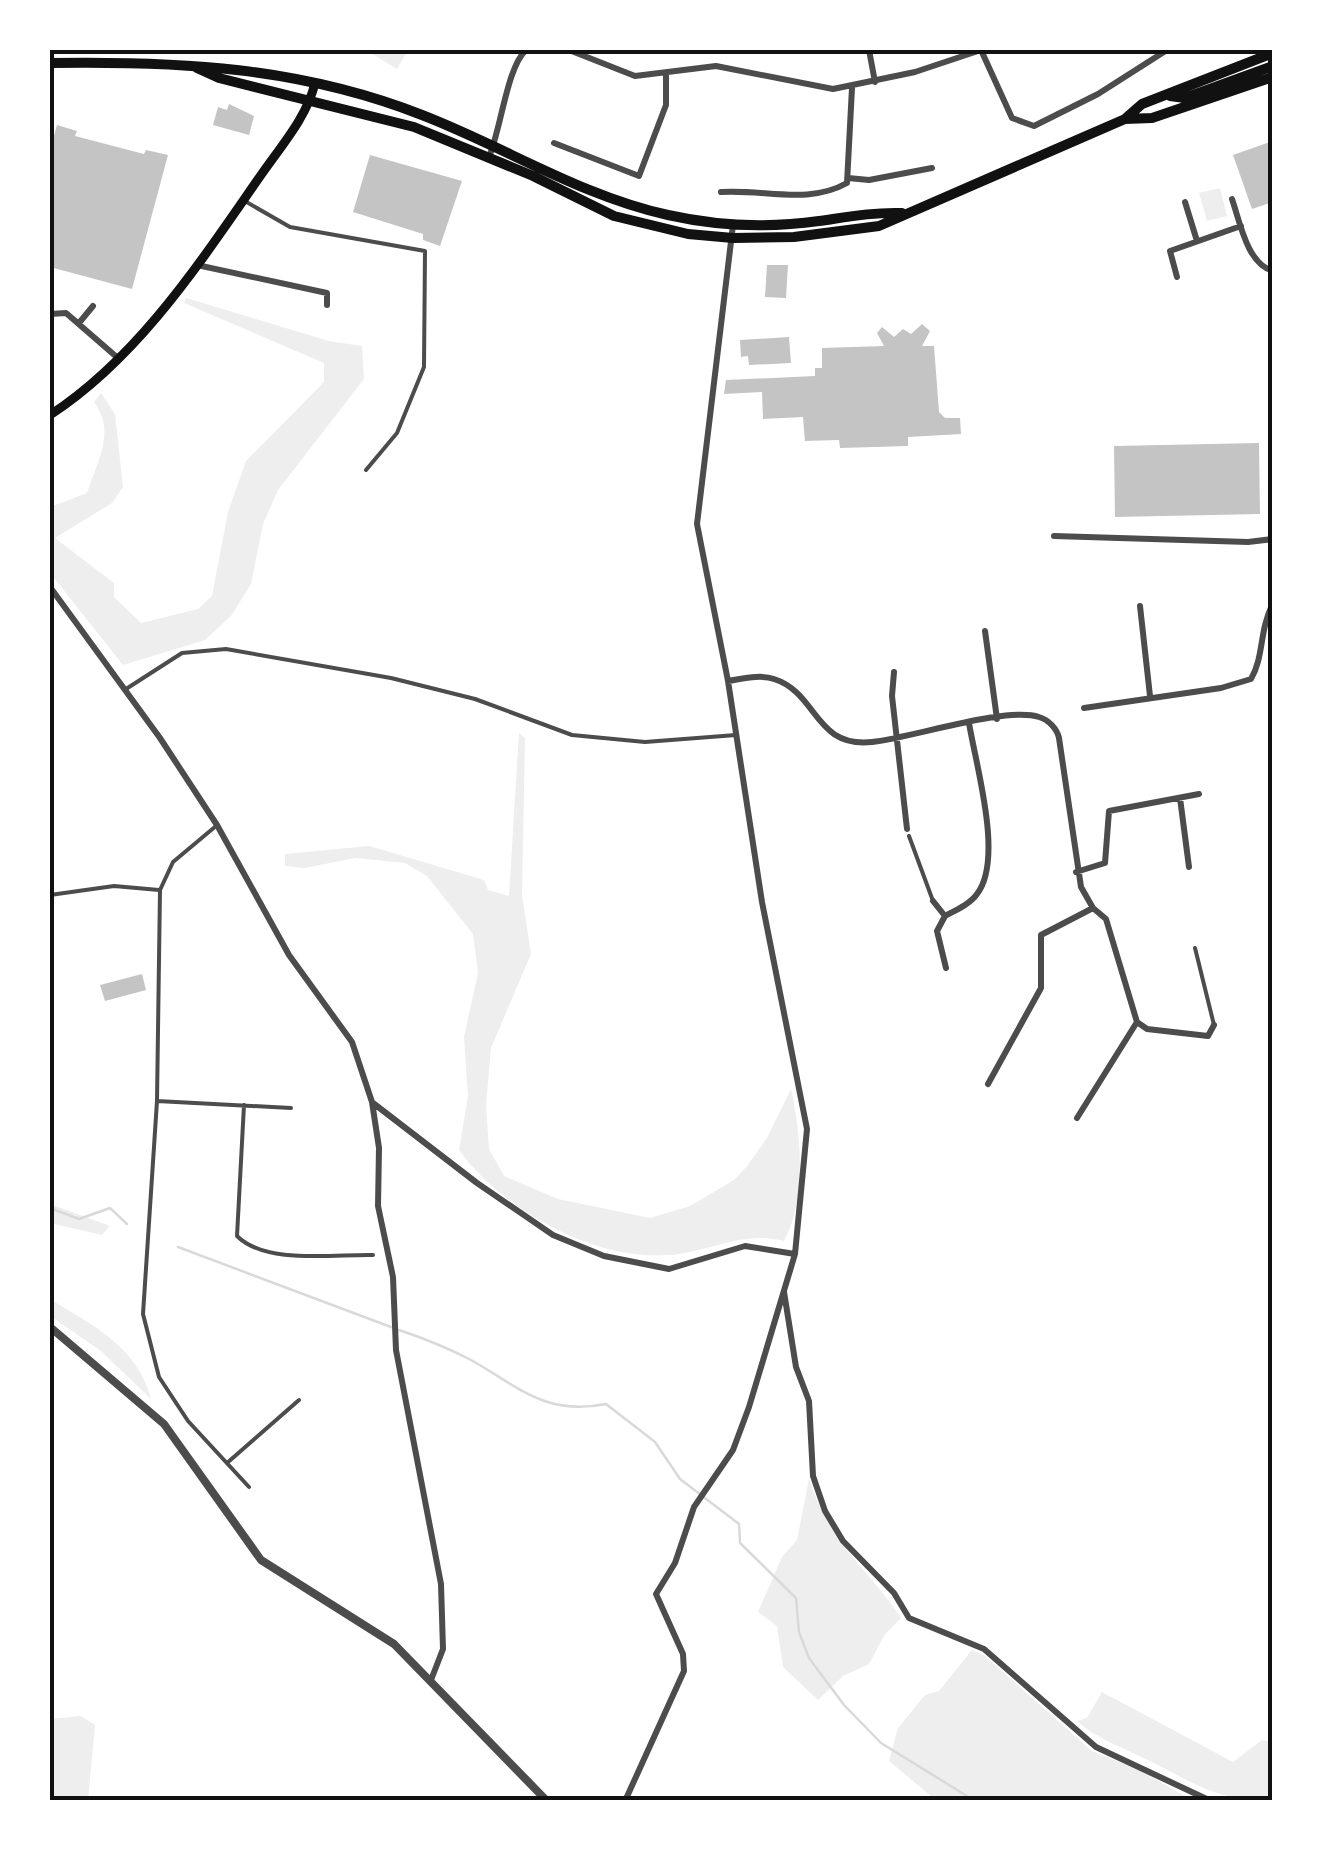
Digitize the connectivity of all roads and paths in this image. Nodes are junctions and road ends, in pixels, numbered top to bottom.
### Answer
1 (569, 50) edge
2 (869, 50) edge
3 (981, 50) edge
4 (1166, 50) edge
5 (522, 51) edge
6 (1270, 58) edge
7 (50, 64) edge
8 (197, 68) junction
9 (666, 76) junction
10 (1273, 77) edge
11 (875, 82) junction
12 (315, 83) junction
13 (852, 88) junction
14 (311, 99) junction
15 (1125, 119) junction
16 (554, 143) dead end
17 (491, 151) junction
18 (932, 168) dead end
19 (848, 178) junction
20 (722, 192) dead end
21 (1232, 199) dead end
22 (243, 200) junction
23 (1185, 202) dead end
24 (902, 212) junction
25 (733, 225) junction
26 (1241, 226) junction
27 (733, 238) junction
28 (1198, 241) junction
29 (197, 264) junction
30 (1273, 271) edge
31 (1177, 277) dead end
32 (93, 306) dead end
33 (327, 306) dead end
34 (50, 314) edge
35 (79, 323) junction
36 (119, 359) junction
37 (50, 415) edge
38 (366, 470) dead end
39 (1054, 536) dead end
40 (1273, 539) edge
41 (50, 587) edge
42 (53, 599) edge
43 (1273, 603) edge
44 (1140, 606) dead end
45 (985, 631) dead end
46 (894, 672) dead end
47 (728, 681) junction
48 (126, 689) junction
49 (1150, 696) junction
50 (1084, 708) dead end
51 (998, 718) junction
52 (968, 724) junction
53 (736, 735) junction
54 (897, 738) junction
55 (1199, 794) dead end
56 (1180, 798) junction
57 (216, 825) junction
58 (908, 832) joint
59 (1189, 866) dead end
60 (1076, 872) junction
61 (160, 890) junction
62 (50, 895) edge
63 (934, 901) joint
64 (1093, 908) junction
65 (945, 916) junction
66 (1194, 948) dead end
67 (946, 968) dead end
68 (1137, 1022) junction
69 (1214, 1024) joint
70 (988, 1084) dead end
71 (157, 1101) junction
72 (372, 1102) junction
73 (244, 1105) junction
74 (292, 1108) dead end
75 (1077, 1118) dead end
76 (795, 1254) junction
77 (374, 1256) dead end
78 (784, 1289) junction
79 (50, 1327) edge
80 (298, 1400) dead end
81 (227, 1464) junction
82 (249, 1487) dead end
83 (431, 1680) junction
84 (548, 1801) edge
85 (625, 1801) edge
86 (1211, 1801) edge

1 - 9 street
2 - 11 street
3 - 4 street
3 - 11 street
5 - 17 street
6 - 15 main road
7 - 8 main road
8 - 12 main road
8 - 14 main road
9 - 13 street
9 - 16 street
10 - 15 main road
11 - 13 street
12 - 14 main road
12 - 17 main road
13 - 19 street
14 - 17 main road
14 - 22 main road
15 - 24 main road
17 - 25 main road
17 - 27 main road
18 - 19 street
19 - 20 street
21 - 26 street
22 - 29 main road
22 - 38 lane
23 - 28 street
24 - 25 main road
24 - 27 main road
25 - 27 street
26 - 28 street
26 - 30 street
27 - 47 street
28 - 31 street
29 - 33 street
29 - 36 main road
32 - 35 street
34 - 35 street
35 - 36 street
36 - 37 main road
39 - 40 street
41 - 42 street
42 - 48 street
43 - 49 street
44 - 49 street
45 - 51 street
46 - 54 street
47 - 53 street
47 - 54 street
48 - 53 lane
48 - 57 street
49 - 50 street
51 - 52 street
51 - 60 street
52 - 54 street
52 - 65 street
53 - 76 street
54 - 58 street
55 - 56 street
56 - 59 street
56 - 60 street
57 - 61 lane
57 - 72 street
58 - 63 lane
60 - 64 street
61 - 62 lane
61 - 71 lane
63 - 65 street
64 - 68 street
64 - 70 street
65 - 67 street
66 - 69 lane
68 - 69 street
68 - 75 street
71 - 73 lane
71 - 81 lane
72 - 76 street
72 - 83 street
73 - 74 lane
73 - 77 lane
76 - 78 street
78 - 85 street
78 - 86 street
79 - 83 street
80 - 81 lane
81 - 82 lane
83 - 84 street

